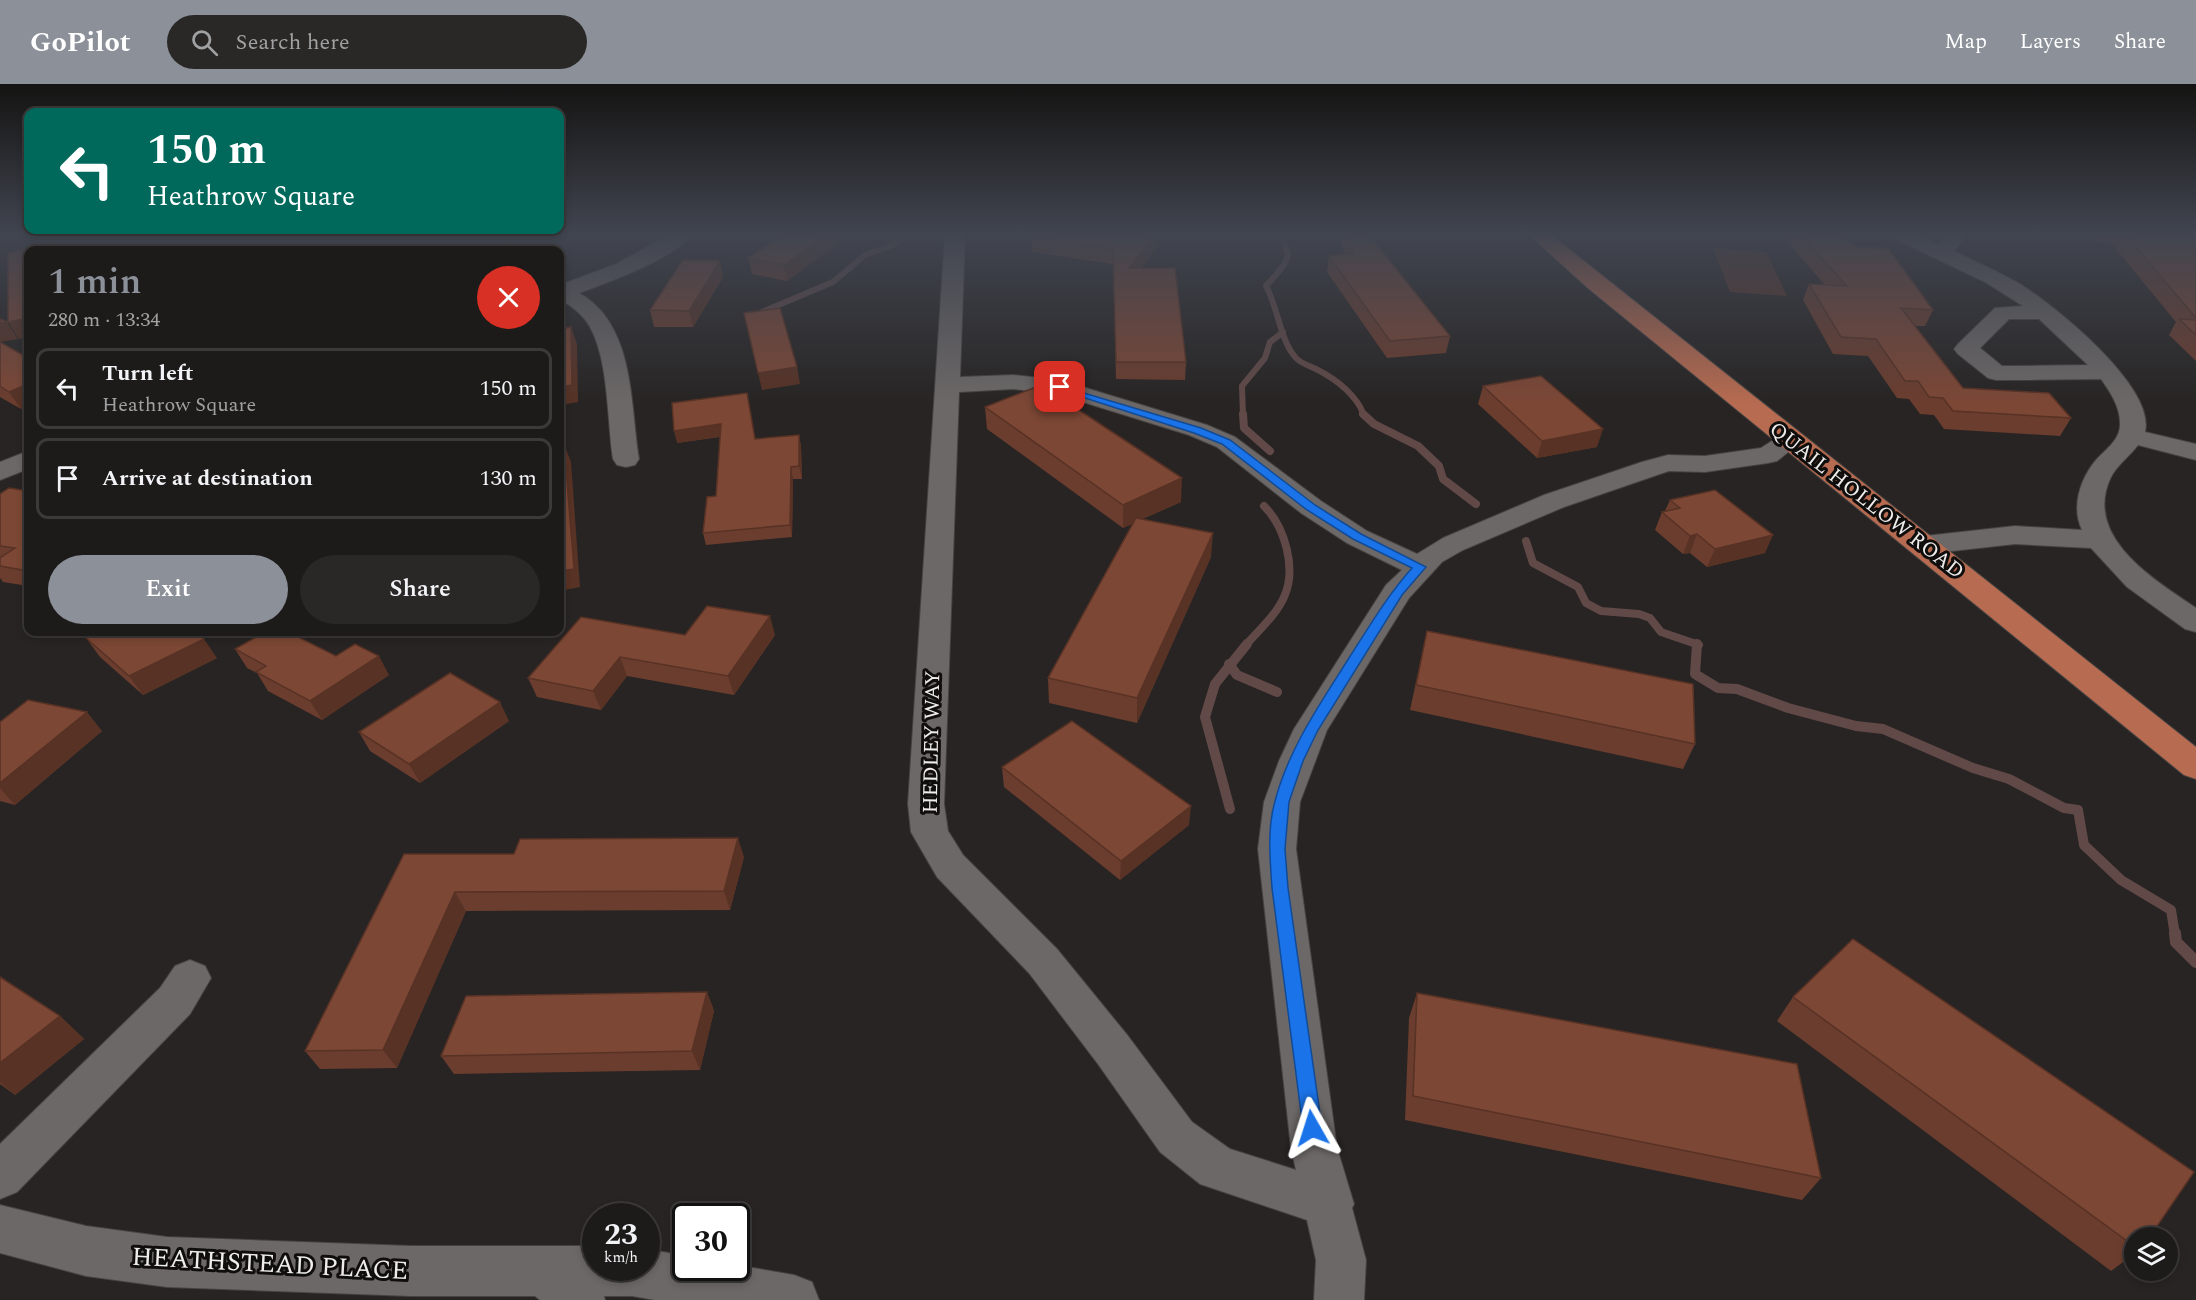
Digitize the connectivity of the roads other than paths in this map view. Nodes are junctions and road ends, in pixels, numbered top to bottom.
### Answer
1 (952, 291) edge
2 (1607, 291) edge
3 (2013, 291) edge
4 (564, 293) edge
5 (2044, 312) junction
6 (2108, 372) junction
7 (946, 386) junction
8 (2131, 436) junction
9 (1790, 440) junction
10 (2196, 452) edge
11 (626, 459) dead end
12 (2100, 540) junction
13 (1924, 545) junction
14 (1420, 567) junction
15 (2196, 622) edge
16 (2196, 766) edge
17 (190, 978) dead end
18 (0, 1176) edge
19 (1330, 1204) junction
20 (0, 1229) edge
21 (562, 1285) edge
22 (794, 1300) edge
23 (1339, 1300) edge

1 - 7 street, HEDLEY WAY
2 - 9 main road, QUAIL HOLLOW ROAD
3 - 5 street
4 - 11 street
5 - 6 street
5 - 6 street
6 - 8 street
7 - 14 street
7 - 19 street, HEDLEY WAY
8 - 10 street
8 - 12 street
9 - 13 main road, QUAIL HOLLOW ROAD
9 - 14 street
12 - 13 street
12 - 15 street
13 - 16 main road, QUAIL HOLLOW ROAD
14 - 19 street
17 - 18 street
19 - 23 street
20 - 21 street, HEATHSTEAD PLACE
21 - 22 street, HEATHSTEAD PLACE

